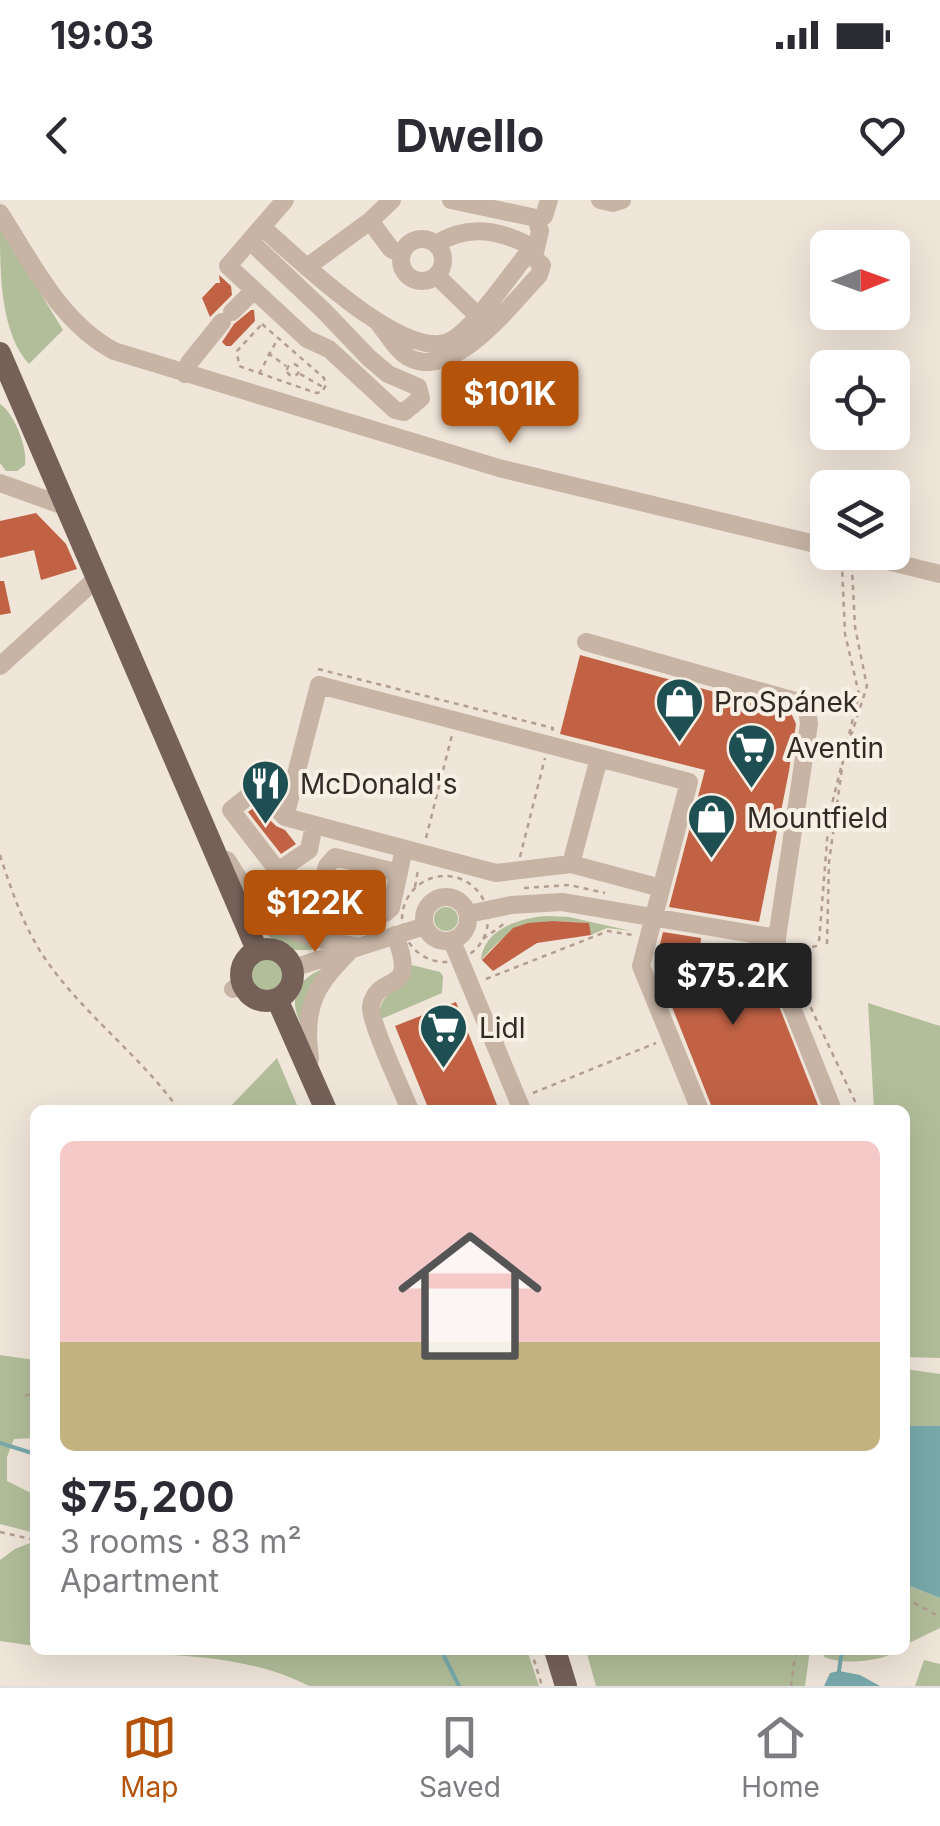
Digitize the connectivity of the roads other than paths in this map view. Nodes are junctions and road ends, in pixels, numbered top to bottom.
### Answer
1 (286, 200) edge
2 (392, 200) edge
3 (450, 200) edge
4 (550, 200) edge
5 (600, 200) edge
6 (622, 200) edge
7 (0, 213) edge
8 (537, 220) junction
9 (370, 221) junction
10 (256, 234) junction
11 (436, 244) junction
12 (402, 254) junction
13 (531, 255) junction
14 (307, 266) junction
15 (437, 276) junction
16 (254, 290) junction
17 (476, 315) junction
18 (377, 321) junction
19 (0, 353) edge
20 (185, 374) junction
21 (0, 483) edge
22 (64, 506) junction
23 (810, 543) edge
24 (910, 568) edge
25 (940, 574) edge
26 (96, 579) junction
27 (586, 642) dead end
28 (0, 666) edge
29 (599, 758) junction
30 (196, 810) junction
31 (285, 817) junction
32 (314, 825) junction
33 (420, 853) junction
34 (571, 864) junction
35 (398, 873) dead end
36 (662, 888) junction
37 (444, 897) junction
38 (477, 911) junction
39 (654, 919) junction
40 (424, 926) junction
41 (400, 934) junction
42 (777, 938) junction
43 (452, 941) junction
44 (356, 946) junction
45 (256, 950) junction
46 (293, 968) junction
47 (278, 999) junction
48 (313, 1081) junction
49 (324, 1105) edge
50 (408, 1105) edge
51 (520, 1105) edge
52 (698, 1105) edge
53 (831, 1105) edge
54 (557, 1655) edge
55 (566, 1686) edge

1 - 10 street
2 - 9 street
3 - 8 street
4 - 8 street
5 - 6 street
7 - 20 street
8 - 13 street
9 - 12 street
9 - 14 street
10 - 14 street
10 - 16 street
10 - 16 street
11 - 12 street
11 - 13 street
11 - 15 street
12 - 15 street
13 - 17 street
13 - 18 street
14 - 18 street
15 - 17 street
16 - 20 street
17 - 18 street
19 - 22 main road
20 - 23 street
21 - 22 street
22 - 26 main road
24 - 25 street
26 - 28 street
26 - 30 main road
27 - 42 street
29 - 31 street
29 - 34 street
29 - 36 street
30 - 44 street
30 - 45 main road
31 - 32 street
31 - 32 street
32 - 33 street
33 - 34 street
33 - 35 street
33 - 37 street
34 - 36 street
36 - 39 street
37 - 38 street
37 - 40 street
38 - 39 street
38 - 43 street
39 - 42 street
39 - 52 street
40 - 41 street
40 - 43 street
41 - 44 street
41 - 50 street
42 - 53 street
43 - 51 street
44 - 46 street
44 - 48 street
45 - 46 main road
45 - 47 main road
46 - 47 main road
47 - 48 main road
48 - 49 main road
54 - 55 main road

